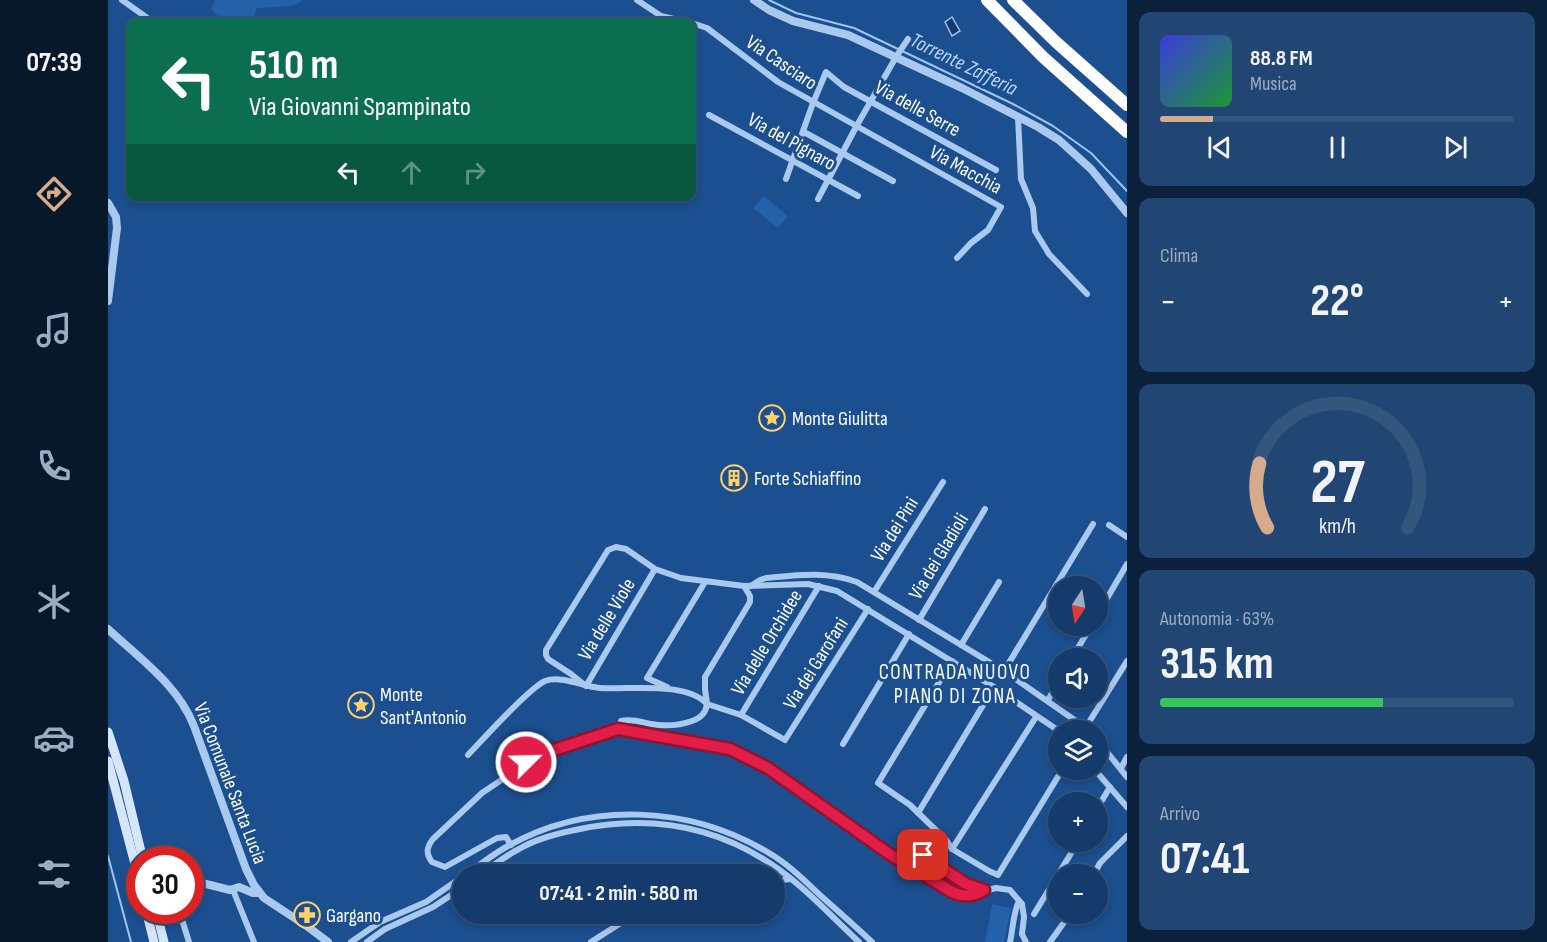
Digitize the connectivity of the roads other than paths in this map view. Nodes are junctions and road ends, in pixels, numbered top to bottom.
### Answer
1 (122, 0) edge
2 (637, 0) edge
3 (754, 0) edge
4 (987, 0) edge
5 (1014, 0) edge
6 (147, 18) edge
7 (670, 18) edge
8 (696, 24) edge
9 (906, 42) dead end
10 (897, 56) junction
11 (871, 101) junction
12 (813, 103) junction
13 (1127, 105) edge
14 (709, 115) dead end
15 (1018, 117) junction
16 (856, 127) junction
17 (804, 132) junction
18 (1127, 132) edge
19 (842, 153) junction
20 (793, 161) junction
21 (996, 170) dead end
22 (786, 179) dead end
23 (828, 180) junction
24 (893, 181) dead end
25 (858, 196) dead end
26 (818, 199) dead end
27 (108, 203) edge
28 (1127, 213) edge
29 (957, 258) dead end
30 (1087, 294) dead end
31 (108, 301) edge
32 (943, 482) dead end
33 (985, 509) dead end
34 (1093, 524) dead end
35 (1109, 525) dead end
36 (1127, 537) edge
37 (1127, 564) edge
38 (655, 569) junction
39 (705, 582) junction
40 (999, 582) dead end
41 (747, 586) junction
42 (819, 586) junction
43 (874, 592) junction
44 (1108, 597) edge
45 (868, 609) junction
46 (919, 620) junction
47 (108, 629) edge
48 (909, 634) junction
49 (961, 645) junction
50 (952, 661) junction
51 (1127, 661) edge
52 (1004, 671) junction
53 (586, 686) junction
54 (994, 687) junction
55 (673, 690) junction
56 (1048, 700) edge
57 (707, 704) junction
58 (1059, 708) edge
59 (741, 715) junction
60 (1035, 717) junction
61 (1076, 720) edge
62 (1093, 720) edge
63 (1048, 725) edge
64 (618, 729) junction
65 (108, 732) edge
66 (843, 744) dead end
67 (1108, 753) edge
68 (468, 755) dead end
69 (1127, 757) edge
70 (108, 761) edge
71 (1120, 768) junction
72 (1127, 777) edge
73 (1056, 780) edge
74 (1104, 780) edge
75 (1110, 787) junction
76 (1107, 792) edge
77 (1127, 807) edge
78 (918, 813) junction
79 (1127, 836) edge
80 (511, 845) junction
81 (130, 846) edge
82 (140, 846) edge
83 (952, 849) junction
84 (1071, 852) edge
85 (888, 853) junction
86 (482, 864) edge
87 (495, 864) edge
88 (769, 864) edge
89 (1099, 864) edge
90 (796, 873) junction
91 (785, 875) edge
92 (791, 879) junction
93 (785, 880) edge
94 (204, 883) edge
95 (452, 884) edge
96 (233, 890) junction
97 (984, 890) junction
98 (259, 893) junction
99 (452, 895) edge
100 (1019, 901) junction
101 (1034, 914) dead end
102 (150, 924) edge
103 (160, 924) edge
104 (183, 924) edge
105 (619, 924) edge
106 (1063, 924) edge
107 (1022, 934) junction
108 (1012, 938) edge
109 (154, 942) edge
110 (164, 942) edge
111 (189, 942) edge
112 (254, 942) edge
113 (327, 942) edge
114 (351, 942) edge
115 (367, 942) edge
116 (591, 942) edge
117 (859, 942) edge
118 (872, 942) edge
119 (1026, 942) edge
120 (1050, 942) edge

1 - 6 street
2 - 7 street
3 - 10 street
4 - 18 highway
5 - 13 highway
8 - 12 street, Via Casciaro
9 - 10 street
10 - 11 street
10 - 15 street
11 - 12 street, Via delle Serre
11 - 16 street
11 - 21 street, Via delle Serre
12 - 16 street, Via Casciaro
12 - 17 street
14 - 20 street, Via del Pignaro
15 - 28 street
15 - 30 street
16 - 19 street
16 - 29 street, Via Macchia
17 - 19 street
17 - 20 street
19 - 23 street
19 - 24 street
20 - 22 street
20 - 23 street, Via del Pignaro
23 - 25 street, Via del Pignaro
23 - 26 street
27 - 31 street
32 - 43 street, Via dei Pini
33 - 46 street, Via dei Gladioli
34 - 52 street
35 - 36 street
37 - 44 street
38 - 39 street
38 - 53 street, Via delle Viole
38 - 53 street
39 - 41 street
39 - 55 street
40 - 49 street
41 - 42 street
41 - 43 street
41 - 57 street
42 - 45 street
42 - 59 street, Via delle Orchidee
43 - 46 street
45 - 48 street
45 - 59 street, Via dei Garofani
46 - 49 street
47 - 98 street, Via Comunale Santa Lucia
48 - 50 street
48 - 66 street
49 - 52 street
50 - 54 street
50 - 78 street
51 - 62 street
52 - 56 street
53 - 55 street
53 - 68 street
54 - 60 street
54 - 78 street
55 - 57 street
57 - 59 street
57 - 64 street
58 - 61 street
60 - 63 street
60 - 83 street
64 - 80 street
64 - 85 street
65 - 82 main road
67 - 71 street
69 - 71 street
70 - 81 main road
71 - 72 street
73 - 83 street
74 - 75 street
75 - 76 street
75 - 77 street
78 - 83 street
79 - 89 street
80 - 86 street
80 - 90 street
84 - 101 street
85 - 97 street
85 - 97 street
87 - 88 street
90 - 92 street
90 - 118 street
91 - 92 street
92 - 93 street
92 - 117 street
94 - 96 street
95 - 114 street
96 - 98 street
96 - 112 street
97 - 100 street
98 - 113 street, Via Comunale Santa Lucia
99 - 115 street
100 - 107 street
100 - 108 street
102 - 109 main road
103 - 110 main road
104 - 111 street
105 - 116 street
106 - 120 street
107 - 108 street
107 - 119 street

